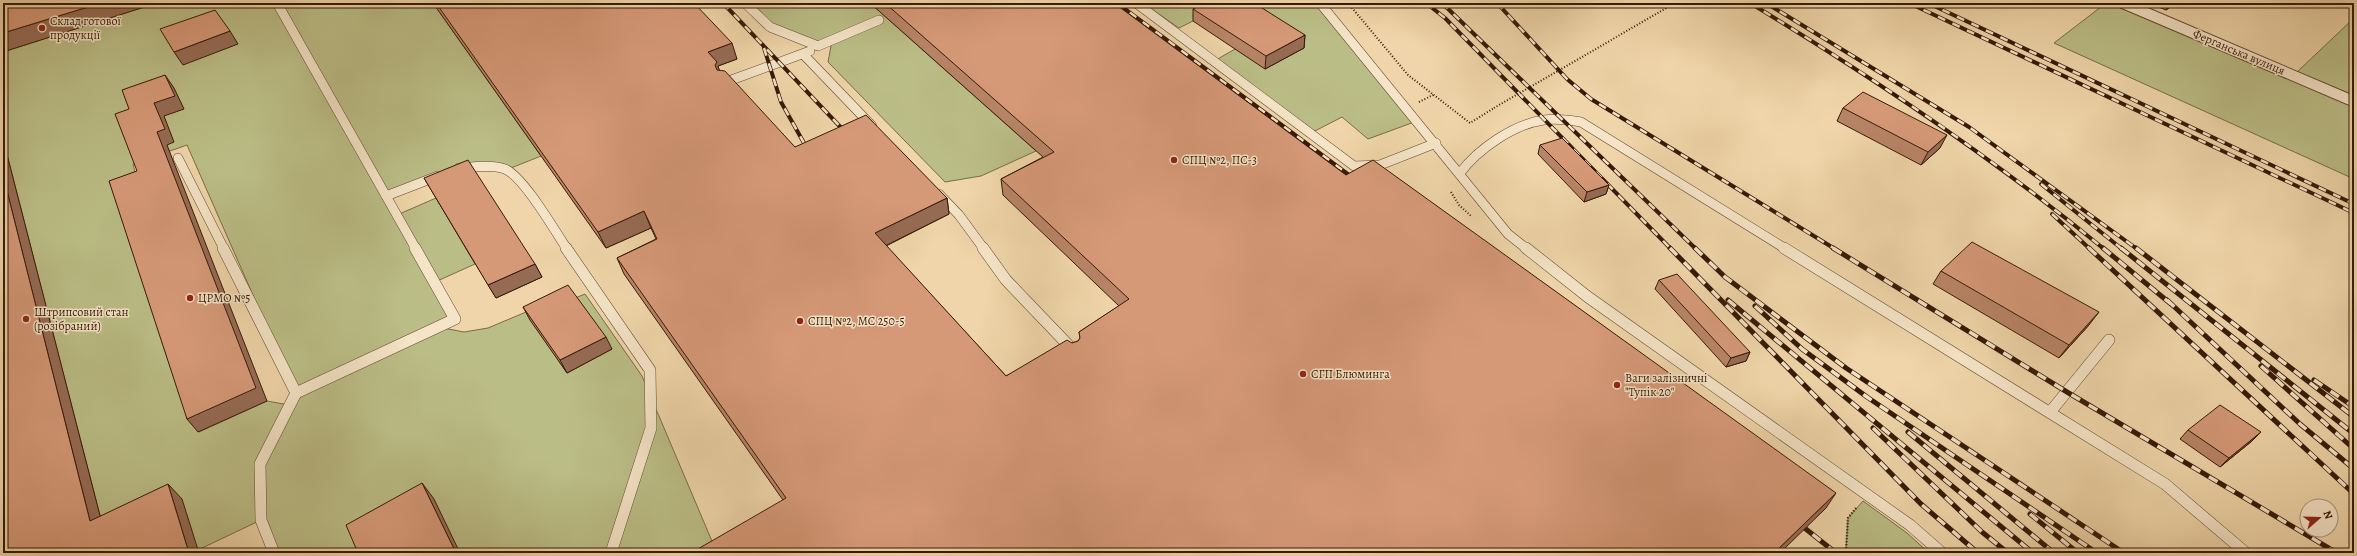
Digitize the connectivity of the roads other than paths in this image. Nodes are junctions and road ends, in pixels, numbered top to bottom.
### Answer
1 (277, 3) edge
2 (745, 3) edge
3 (1136, 3) edge
4 (1320, 3) edge
5 (2123, 3) edge
6 (879, 20) dead end
7 (818, 46) junction
8 (804, 55) junction
9 (726, 82) edge
10 (2354, 102) edge
11 (881, 135) edge
12 (1436, 143) junction
13 (178, 158) dead end
14 (1460, 173) junction
15 (931, 186) edge
16 (386, 196) junction
17 (2109, 340) dead end
18 (1075, 352) edge
19 (296, 393) junction
20 (2051, 412) junction
21 (274, 553) edge
22 (612, 553) edge
23 (1942, 553) edge
24 (2246, 553) edge

1 - 16 lane
2 - 7 lane
3 - 12 lane
4 - 12 lane
5 - 10 street, Ферганська вулиця
6 - 7 lane
7 - 8 lane
8 - 9 lane
8 - 11 lane
12 - 14 lane
13 - 19 lane
14 - 20 lane
14 - 23 lane
15 - 18 lane
16 - 19 lane
16 - 22 lane
17 - 20 lane
19 - 21 lane
20 - 24 lane

